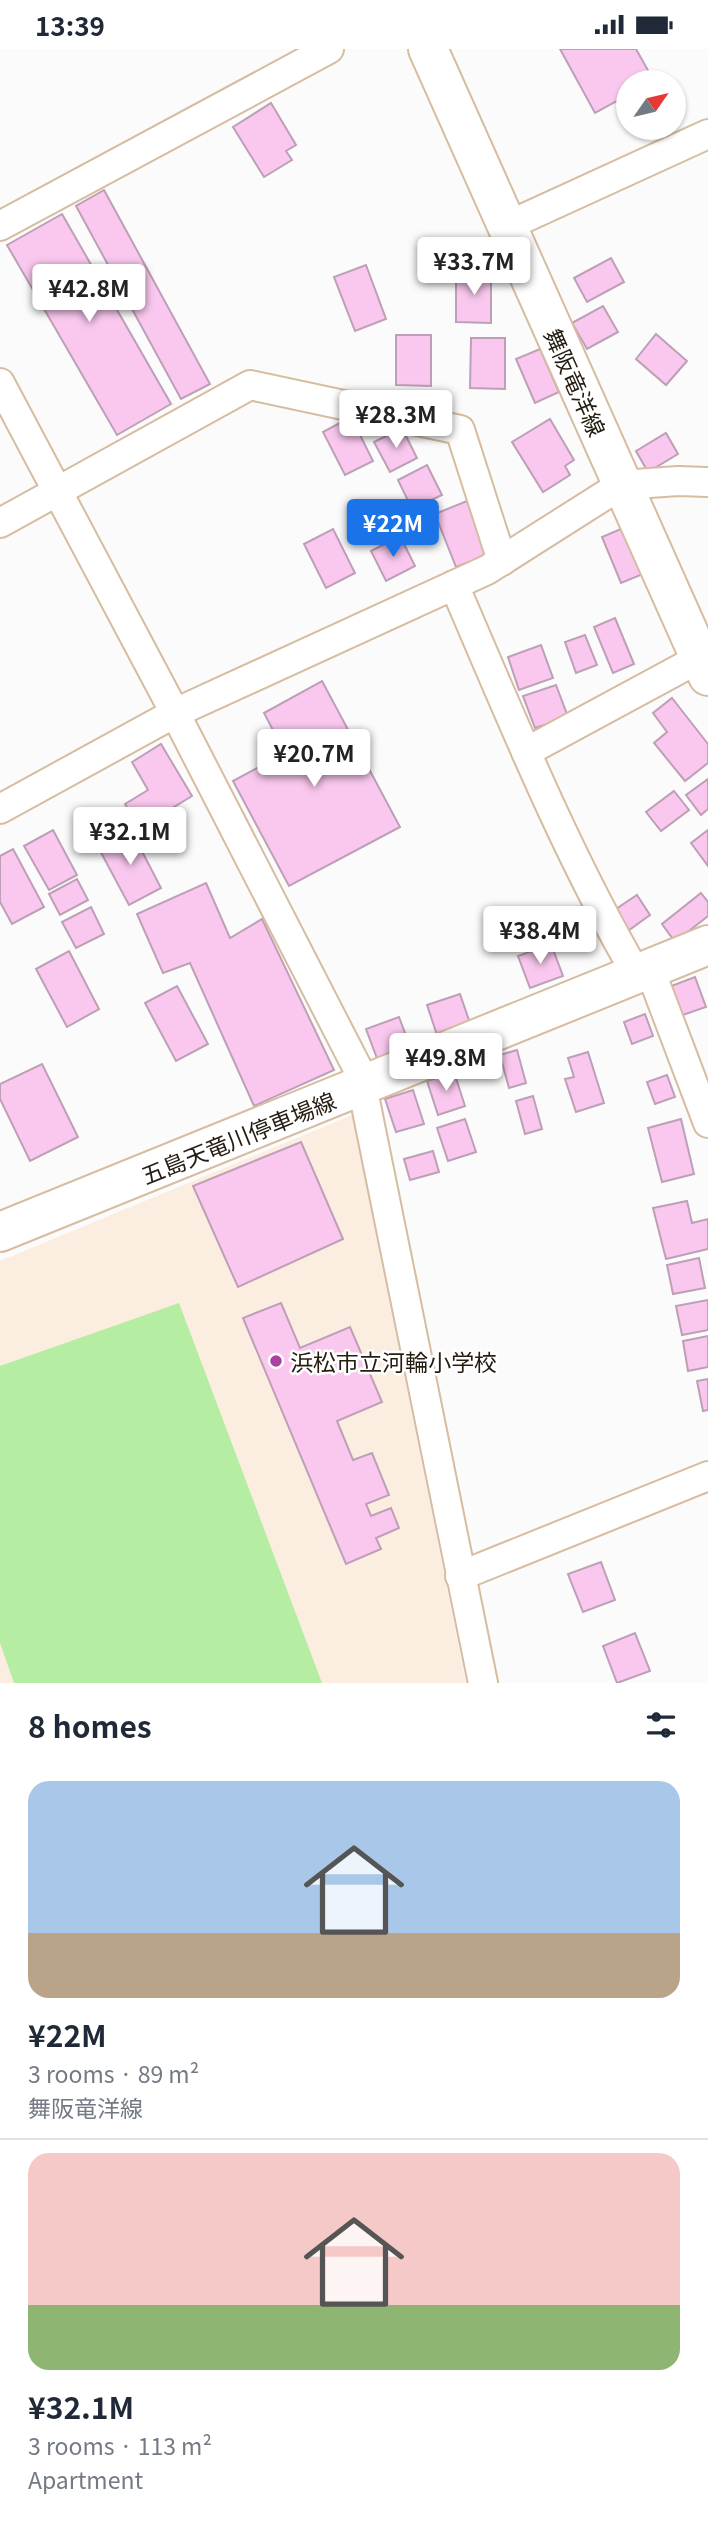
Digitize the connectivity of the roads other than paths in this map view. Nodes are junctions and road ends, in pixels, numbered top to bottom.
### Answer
1 (329, 49) edge
2 (428, 49) edge
3 (708, 134) edge
4 (0, 226) edge
5 (507, 226) junction
6 (0, 383) edge
7 (708, 482) edge
8 (621, 485) junction
9 (58, 492) junction
10 (0, 523) edge
11 (502, 561) junction
12 (454, 585) junction
13 (704, 667) edge
14 (175, 713) junction
15 (526, 752) junction
16 (0, 809) edge
17 (708, 945) edge
18 (644, 973) junction
19 (360, 1089) junction
20 (708, 1123) edge
21 (0, 1232) edge
22 (708, 1476) edge
23 (460, 1576) junction
24 (483, 1683) edge

1 - 4 street
2 - 5 main road, 舞阪竜洋線
3 - 5 street
5 - 8 main road, 舞阪竜洋線
6 - 9 street
7 - 8 street
8 - 11 street
8 - 13 main road, 舞阪竜洋線
9 - 10 street
9 - 11 street
9 - 14 street
11 - 12 street
12 - 14 street
12 - 15 street
13 - 15 street
14 - 16 street
14 - 19 street
15 - 18 street
17 - 18 main road, 五島天竜川停車場線
18 - 19 main road, 五島天竜川停車場線
18 - 20 street
19 - 21 main road, 五島天竜川停車場線
19 - 23 street
22 - 23 street
23 - 24 street

